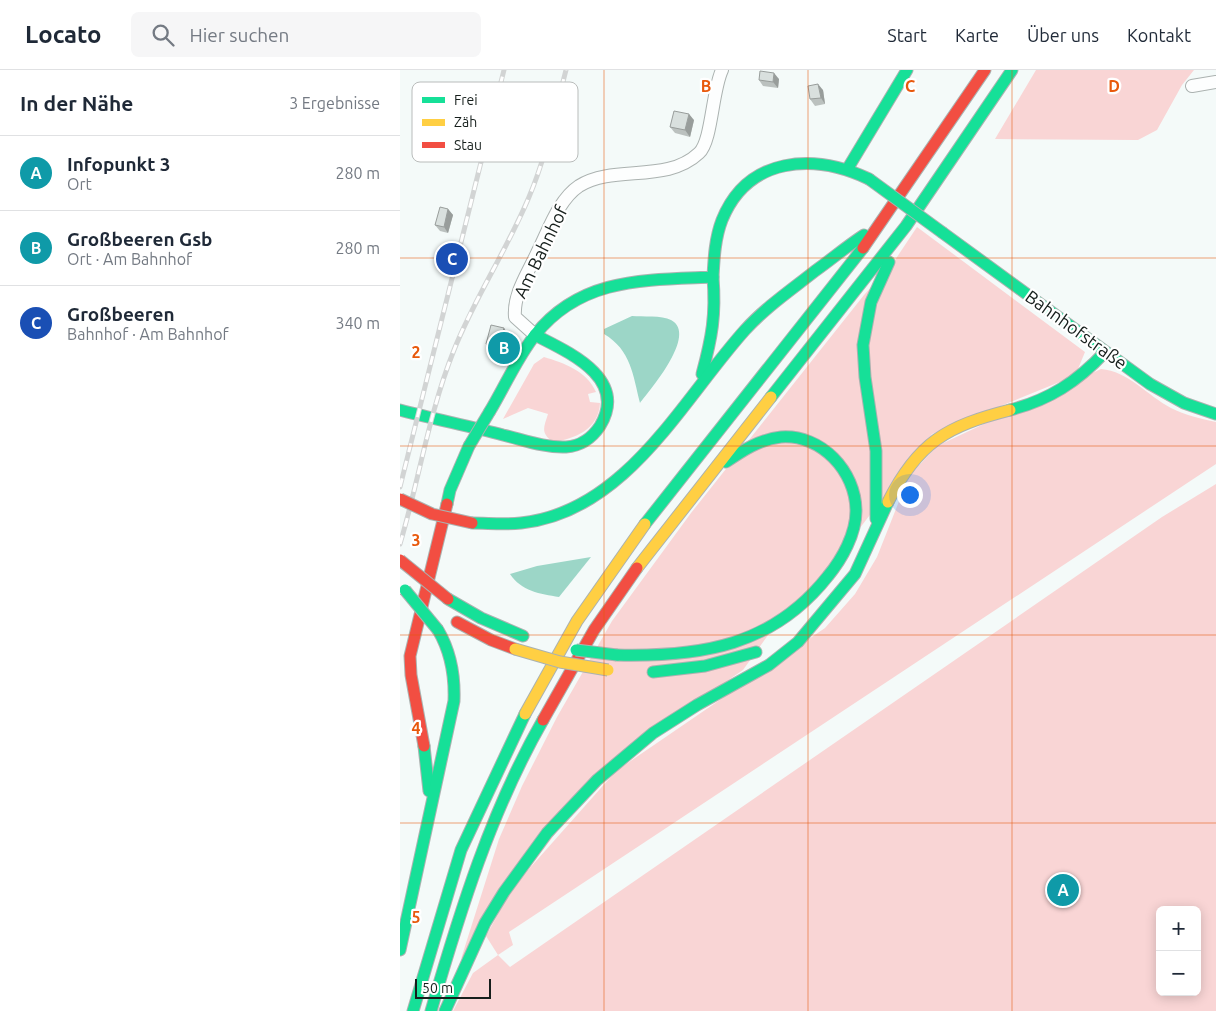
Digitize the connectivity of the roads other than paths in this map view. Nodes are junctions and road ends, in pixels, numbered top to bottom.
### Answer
1 (722, 70) edge
2 (907, 70) edge
3 (985, 70) edge
4 (1012, 70) edge
5 (1216, 82) edge
6 (1192, 86) dead end
7 (848, 168) junction
8 (906, 226) junction
9 (878, 227) junction
10 (713, 277) junction
11 (535, 335) junction
12 (1105, 352) junction
13 (702, 380) junction
14 (400, 410) edge
15 (1216, 414) edge
16 (711, 473) junction
17 (400, 499) edge
18 (874, 530) junction
19 (400, 560) edge
20 (402, 588) edge
21 (817, 617) junction
22 (780, 640) dead end
23 (537, 641) dead end
24 (552, 645) dead end
25 (764, 648) dead end
26 (613, 670) dead end
27 (637, 671) dead end
28 (428, 815) junction
29 (400, 950) edge
30 (413, 1011) edge
31 (431, 1011) edge
32 (445, 1011) edge

1 - 11 street, Am Bahnhof
2 - 7 main road
3 - 9 main road
4 - 8 main road
5 - 6 street
7 - 10 main road, Bahnhofstraße
7 - 12 main road, Bahnhofstraße, bridge
8 - 16 main road
8 - 18 main road
9 - 13 main road
9 - 30 main road
10 - 11 main road
10 - 13 main road, Bahnhofstraße
11 - 14 main road, Am Bahnhof
11 - 28 main road, bridge
12 - 15 main road, Bahnhofstraße
12 - 18 main road
13 - 17 main road, bridge
16 - 24 main road, bridge
16 - 31 main road
18 - 21 main road
19 - 23 main road, bridge
20 - 26 main road, bridge
20 - 28 main road, bridge
21 - 22 main road
21 - 32 main road
25 - 27 main road
28 - 29 main road

